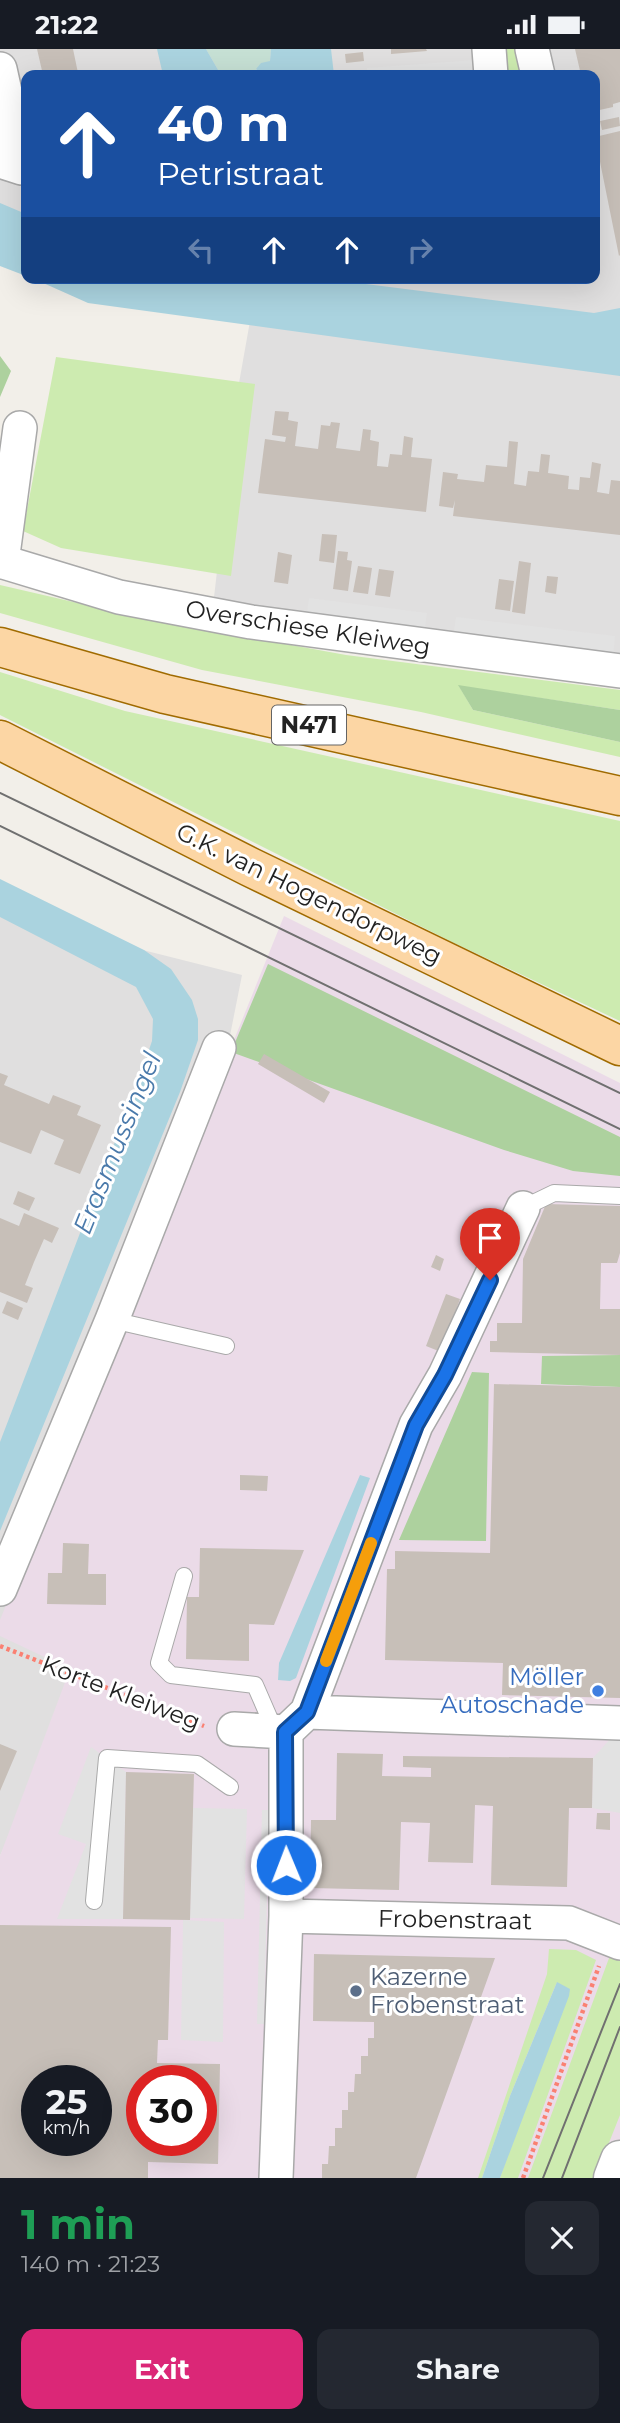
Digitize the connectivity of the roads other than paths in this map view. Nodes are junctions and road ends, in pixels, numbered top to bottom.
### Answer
1 (489, 49) edge
2 (532, 49) edge
3 (0, 69) edge
4 (491, 70) edge
5 (537, 70) edge
6 (0, 161) edge
7 (21, 164) edge
8 (21, 168) edge
9 (20, 428) dead end
10 (1, 561) edge
11 (0, 647) edge
12 (620, 671) edge
13 (0, 740) edge
14 (620, 796) edge
15 (620, 1046) edge
16 (219, 1048) dead end
17 (620, 1196) edge
18 (523, 1208) joint
19 (112, 1321) junction
20 (226, 1346) dead end
21 (184, 1576) dead end
22 (0, 1589) edge
23 (620, 1723) edge
24 (289, 1725) junction
25 (234, 1729) road end
26 (230, 1787) dead end
27 (94, 1901) dead end
28 (286, 1916) junction
29 (615, 1941) edge
30 (620, 2160) edge
31 (276, 2178) edge
32 (613, 2178) edge

1 - 4 street
2 - 5 street
3 - 7 street
6 - 8 street
9 - 10 street
10 - 12 street, Overschiese Kleiweg
11 - 14 main road, N471
13 - 15 main road, G.K. van Hogendorpweg
16 - 19 street
17 - 18 lane
18 - 24 street
19 - 20 lane
19 - 22 street
21 - 24 lane
23 - 24 street
24 - 25 street, Korte Kleiweg
24 - 28 street
26 - 27 lane
28 - 29 street, Frobenstraat
28 - 31 street
30 - 32 street

